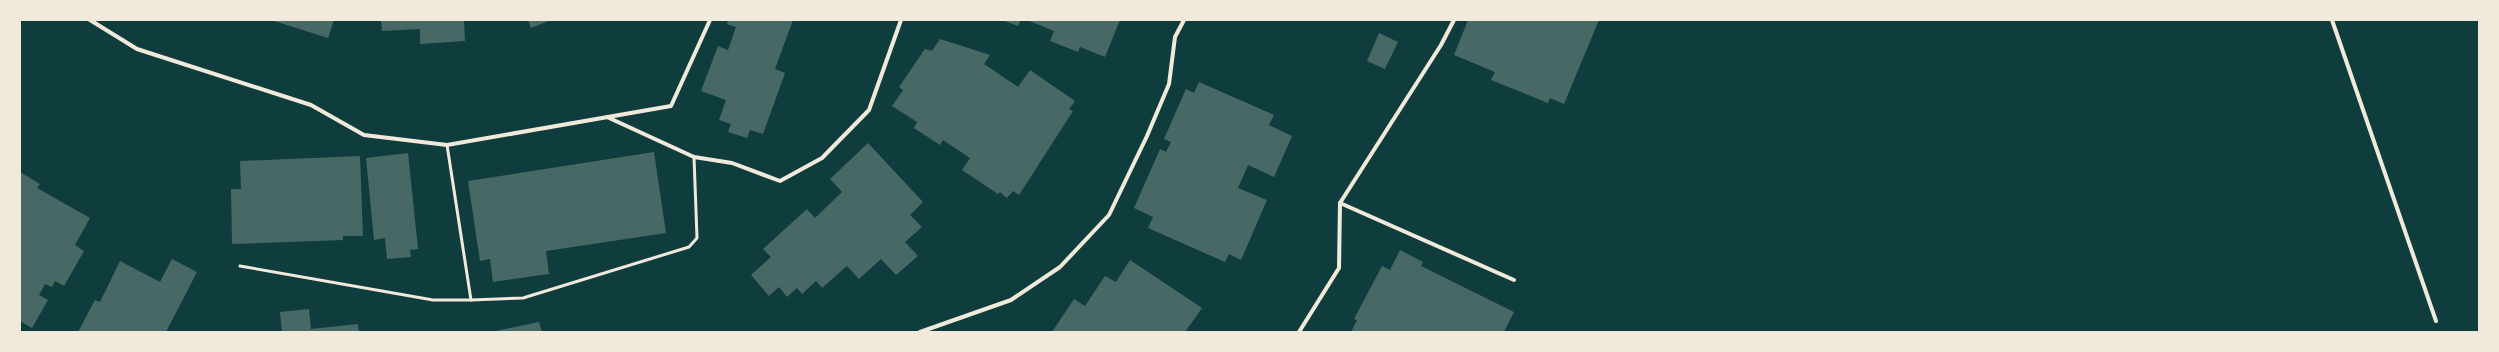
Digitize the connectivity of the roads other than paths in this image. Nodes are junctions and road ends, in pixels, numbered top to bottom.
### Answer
1 (90, 20) edge
2 (710, 20) edge
3 (901, 20) edge
4 (1184, 20) edge
5 (1454, 20) edge
6 (2332, 20) edge
7 (606, 117) junction
8 (447, 145) junction
9 (694, 157) junction
10 (1340, 203) junction
11 (240, 266) dead end
12 (1514, 280) dead end
13 (471, 300) junction
14 (2436, 321) dead end
15 (920, 332) edge
16 (1299, 332) edge

1 - 8 street
2 - 7 street
3 - 9 street
4 - 15 street
5 - 10 street
6 - 14 street
7 - 8 street
7 - 9 street
8 - 13 lane
9 - 13 lane
10 - 12 street
10 - 16 street
11 - 13 lane

